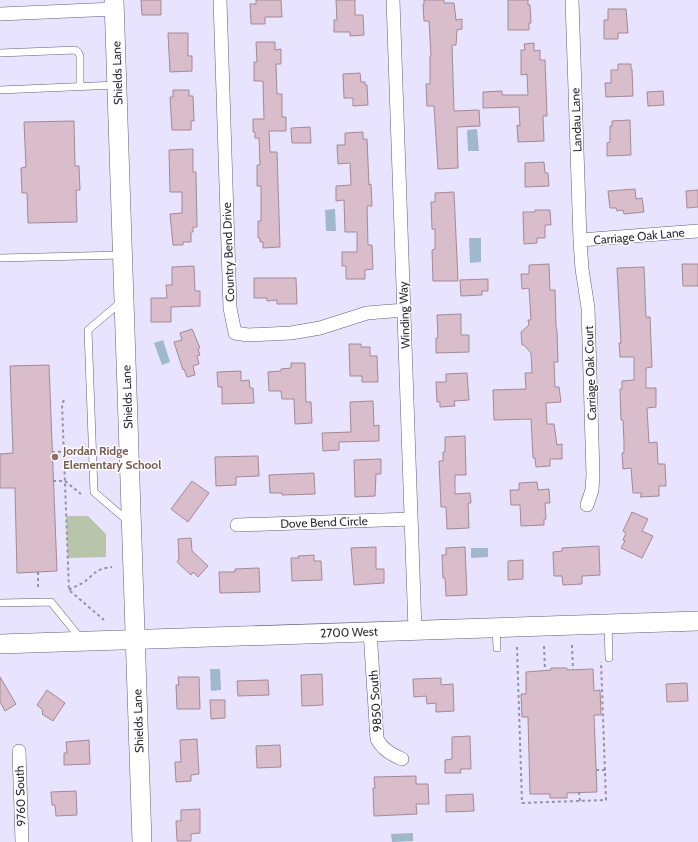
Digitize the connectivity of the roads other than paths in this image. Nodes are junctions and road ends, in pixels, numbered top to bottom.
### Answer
1 (220, 0) edge
2 (393, 0) edge
3 (572, 0) edge
4 (114, 5) edge
5 (0, 14) edge
6 (0, 53) edge
7 (117, 85) junction
8 (80, 86) junction
9 (0, 90) edge
10 (698, 231) edge
11 (580, 240) junction
12 (123, 255) junction
13 (0, 258) edge
14 (124, 299) junction
15 (404, 310) junction
16 (588, 505) dead end
17 (411, 519) junction
18 (132, 524) junction
19 (237, 525) dead end
20 (0, 603) edge
21 (698, 621) edge
22 (608, 624) junction
23 (496, 628) junction
24 (415, 630) junction
25 (370, 631) junction
26 (135, 640) junction
27 (82, 641) junction
28 (0, 644) edge
29 (497, 648) dead end
30 (609, 658) dead end
31 (19, 751) dead end
32 (402, 759) dead end
33 (22, 842) edge
34 (142, 842) edge

1 - 15 street, Country Bend Drive
2 - 15 street, Winding Way
3 - 11 street, Landau Lane
4 - 5 street
4 - 7 main road, Shields Lane
6 - 8 lane
7 - 8 lane
7 - 12 main road, Shields Lane
8 - 9 lane
10 - 11 street, Carriage Oak Lane
11 - 16 street, Carriage Oak Court
12 - 13 lane
12 - 14 main road, Shields Lane
14 - 18 main road, Shields Lane
14 - 18 lane
15 - 17 street, Winding Way
17 - 19 street, Dove Bend Circle
17 - 24 street, Winding Way
18 - 26 main road, Shields Lane
20 - 27 lane
21 - 22 main road, 2700 West
22 - 23 main road, 2700 West
22 - 30 lane
23 - 24 main road, 2700 West
23 - 29 lane
24 - 25 main road, 2700 West
25 - 26 main road, 2700 West
25 - 32 street, 9850 South
26 - 27 main road, 2700 West
26 - 34 main road, Shields Lane
27 - 28 main road, 2700 West
31 - 33 street, 9760 South

